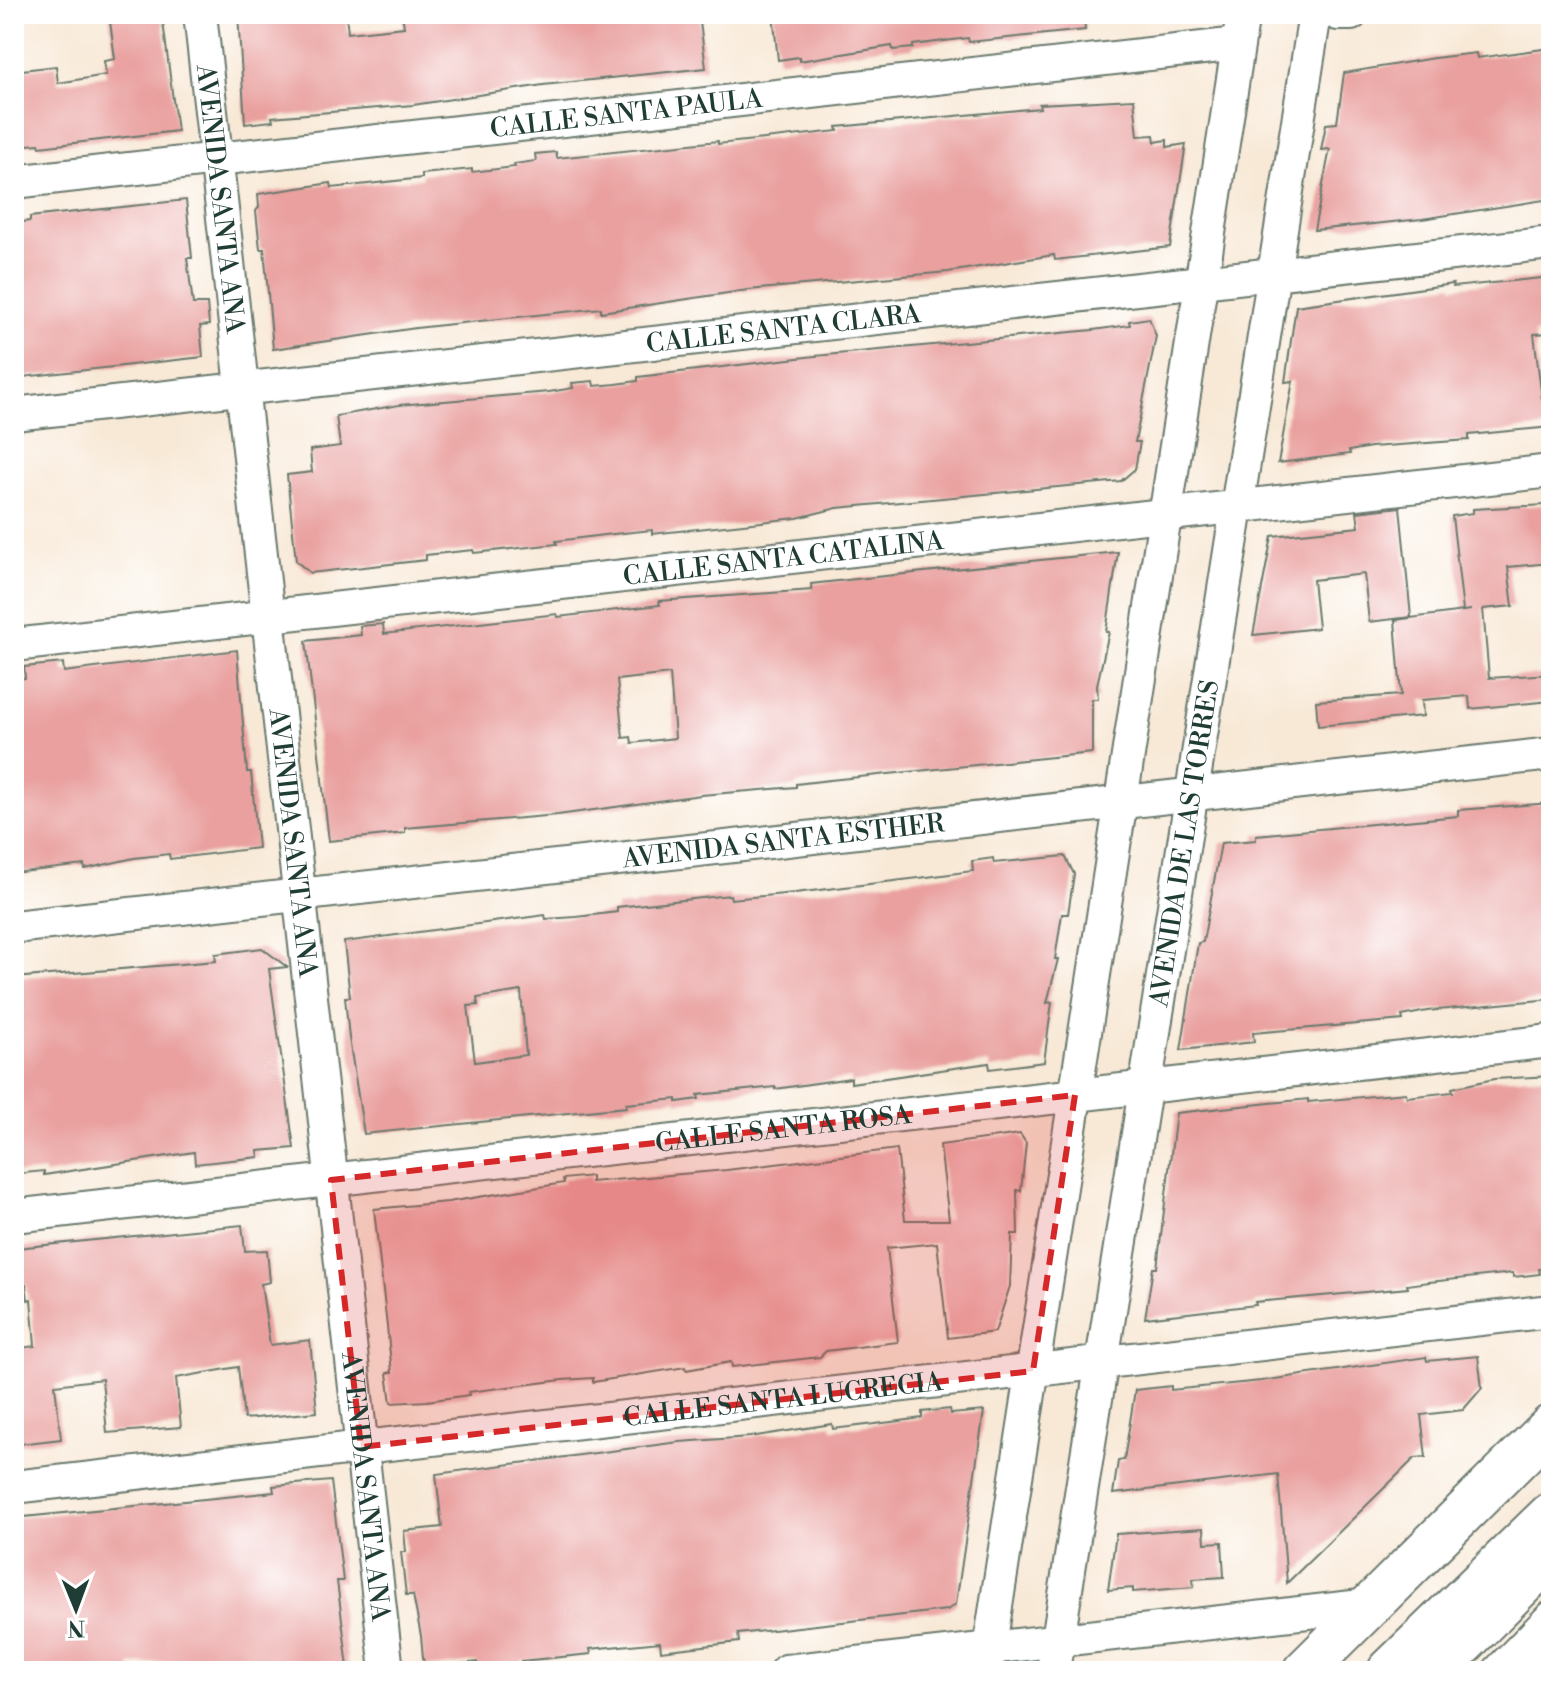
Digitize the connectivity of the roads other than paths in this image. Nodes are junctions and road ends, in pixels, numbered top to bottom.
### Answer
1 (200, 14) edge
2 (1315, 14) edge
3 (1338, 14) edge
4 (1351, 14) edge
5 (1240, 29) edge
6 (216, 159) junction
7 (14, 182) edge
8 (1551, 243) edge
9 (1272, 274) junction
10 (1201, 282) junction
11 (242, 388) junction
12 (14, 414) edge
13 (1551, 471) edge
14 (1235, 507) junction
15 (1165, 515) junction
16 (267, 616) junction
17 (14, 645) edge
18 (1551, 754) edge
19 (1191, 792) junction
20 (1121, 800) junction
21 (299, 894) junction
22 (14, 927) edge
23 (1551, 1041) edge
24 (1144, 1087) junction
25 (1075, 1095) junction
26 (331, 1180) junction
27 (14, 1216) edge
28 (1551, 1311) edge
29 (1101, 1363) junction
30 (1033, 1371) junction
31 (1551, 1426) edge
32 (361, 1447) junction
33 (14, 1487) edge
34 (1551, 1488) edge
35 (1551, 1515) edge
36 (1533, 1556) edge
37 (1370, 1605) junction
38 (1551, 1618) edge
39 (1551, 1653) edge
40 (1055, 1656) edge
41 (988, 1660) edge
42 (387, 1671) edge
43 (786, 1671) edge
44 (1304, 1671) edge
45 (1390, 1671) edge
46 (1443, 1671) edge
47 (1499, 1671) edge
48 (1535, 1671) edge

1 - 6 street, AVENIDA SANTA ANA
2 - 9 street, AVENIDA DE LAS TORRES
3 - 4 street
5 - 6 street, CALLE SANTA PAULA
5 - 10 street
6 - 7 street, CALLE SANTA PAULA
6 - 11 street, AVENIDA SANTA ANA
8 - 9 street, CALLE SANTA CLARA
9 - 10 street, CALLE SANTA CLARA
9 - 14 street, AVENIDA DE LAS TORRES
10 - 11 street, CALLE SANTA CLARA
10 - 15 street
11 - 12 street, CALLE SANTA CLARA
11 - 16 street, AVENIDA SANTA ANA
13 - 14 street, CALLE SANTA CATALINA
14 - 15 street, CALLE SANTA CATALINA
14 - 19 street, AVENIDA DE LAS TORRES
15 - 16 street, CALLE SANTA CATALINA
15 - 20 street
16 - 17 street, CALLE SANTA CATALINA
16 - 21 street, AVENIDA SANTA ANA
18 - 19 street, AVENIDA SANTA ESTHER
19 - 20 street, AVENIDA SANTA ESTHER
19 - 24 street, AVENIDA DE LAS TORRES
20 - 21 street, AVENIDA SANTA ESTHER
20 - 25 street
21 - 22 street, AVENIDA SANTA ESTHER
21 - 26 street, AVENIDA SANTA ANA
23 - 24 street, CALLE SANTA ROSA
24 - 25 street, CALLE SANTA ROSA
24 - 29 street, AVENIDA DE LAS TORRES
25 - 26 street, CALLE SANTA ROSA
25 - 30 street
26 - 27 street, CALLE SANTA ROSA
26 - 32 street, AVENIDA SANTA ANA
28 - 29 street, CALLE SANTA LUCRECIA
29 - 30 street, CALLE SANTA LUCRECIA
29 - 40 street, AVENIDA DE LAS TORRES
30 - 32 street, CALLE SANTA LUCRECIA
30 - 41 street
31 - 37 main road
32 - 33 street, CALLE SANTA LUCRECIA
32 - 42 street, AVENIDA SANTA ANA
34 - 36 highway
35 - 36 highway
36 - 45 highway
36 - 46 street
37 - 40 street
37 - 44 main road
38 - 47 street
39 - 48 highway
40 - 41 street
41 - 43 street

